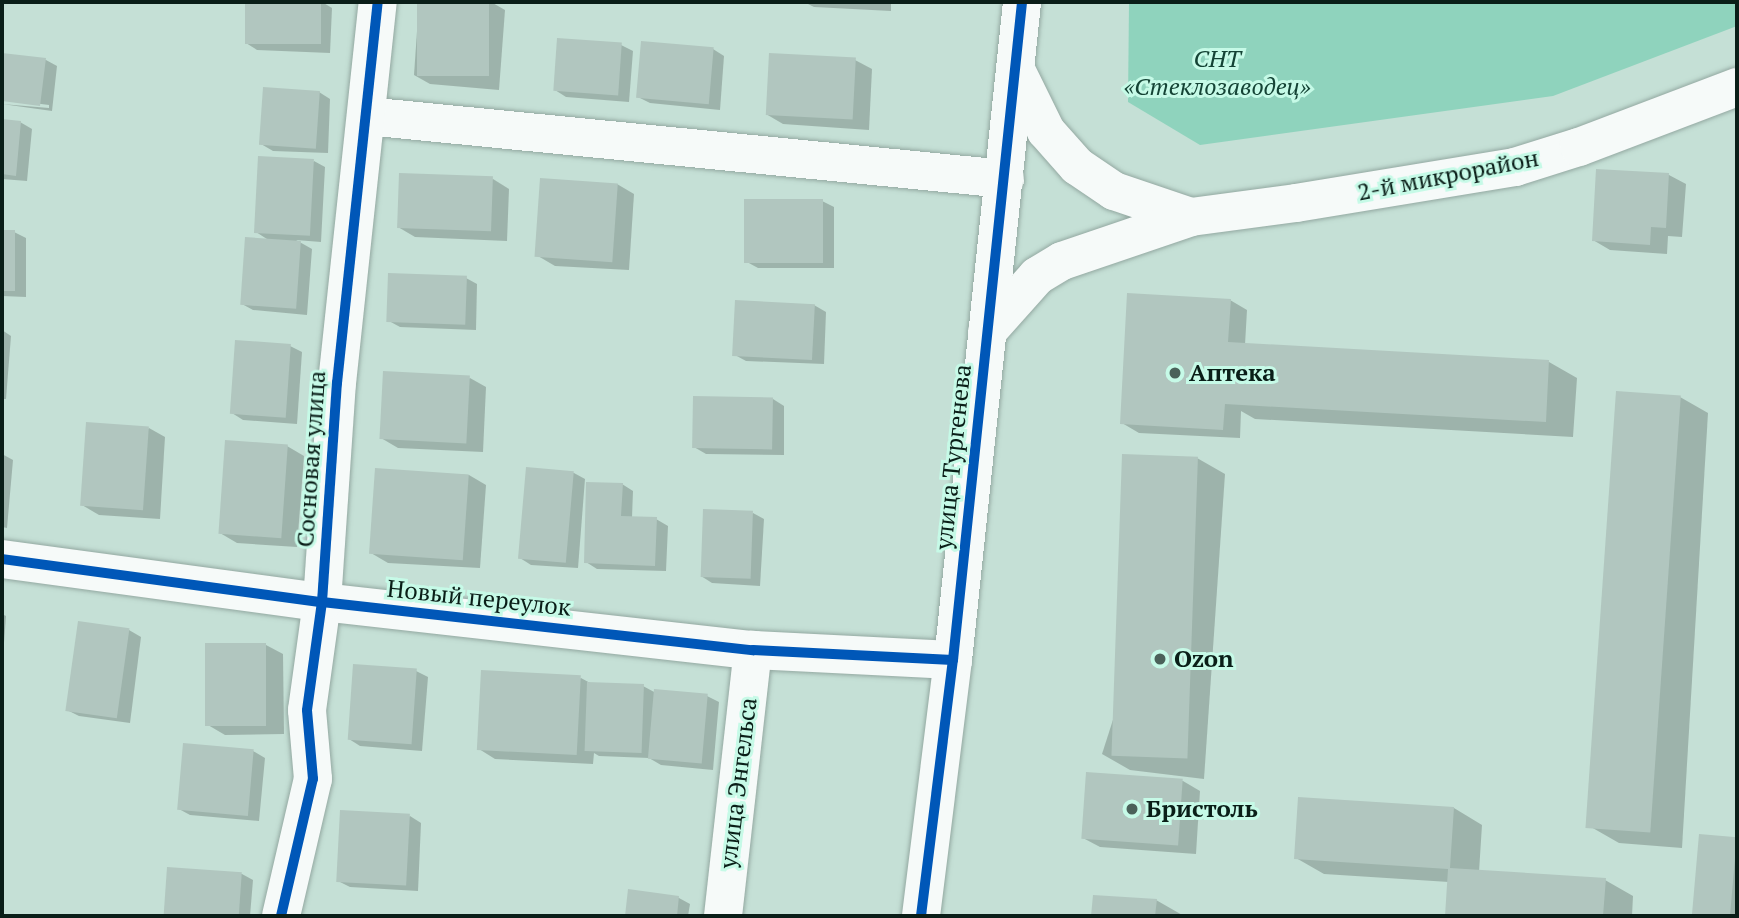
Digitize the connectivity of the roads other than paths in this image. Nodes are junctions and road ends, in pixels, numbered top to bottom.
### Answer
1 (378, 2) edge
2 (1022, 2) edge
3 (1016, 70) junction
4 (1737, 87) edge
5 (366, 116) junction
6 (1005, 178) junction
7 (1191, 217) junction
8 (987, 332) junction
9 (2, 559) edge
10 (322, 602) junction
11 (753, 650) junction
12 (953, 660) junction
13 (281, 916) edge
14 (723, 916) edge
15 (921, 916) edge

1 - 5 street, Сосновая улица
2 - 3 street, улица Тургенева
3 - 6 street, улица Тургенева
3 - 7 street
4 - 7 street, 2-й микрорайон
5 - 6 street
5 - 10 street, Сосновая улица
6 - 8 street, улица Тургенева
7 - 8 street
8 - 12 street, улица Тургенева
9 - 10 street, Новый переулок
10 - 11 street, Новый переулок
10 - 13 street, Сосновая улица
11 - 12 street, Новый переулок
11 - 14 street, улица Энгельса
12 - 15 street, улица Тургенева

